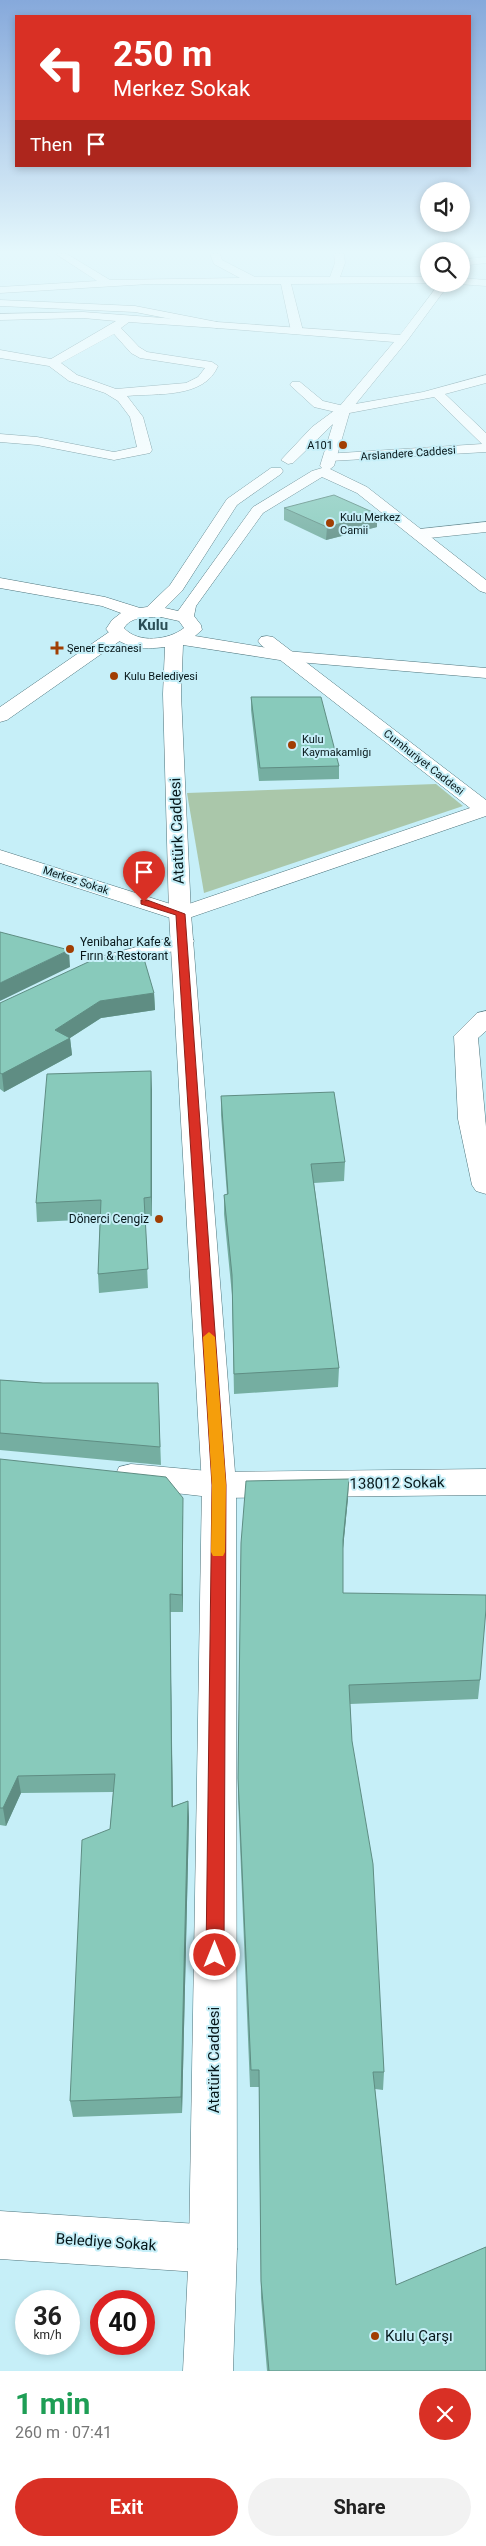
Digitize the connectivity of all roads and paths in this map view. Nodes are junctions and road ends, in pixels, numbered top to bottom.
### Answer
1 (55, 365) edge
2 (204, 365) edge
3 (382, 365) edge
4 (486, 379) edge
5 (296, 385) dead end
6 (115, 393) junction
7 (437, 393) junction
8 (344, 410) junction
9 (0, 438) edge
10 (486, 441) edge
11 (486, 448) edge
12 (288, 460) junction
13 (320, 465) junction
14 (276, 471) junction
15 (486, 527) edge
16 (420, 534) junction
17 (0, 583) edge
18 (486, 588) edge
19 (146, 613) junction
20 (189, 621) junction
21 (118, 634) junction
22 (177, 640) junction
23 (267, 642) junction
24 (286, 656) junction
25 (396, 664) junction
26 (486, 673) edge
27 (0, 716) edge
28 (486, 809) edge
29 (0, 856) edge
30 (180, 914) junction
31 (183, 941) junction
32 (88, 969) edge
33 (486, 1018) edge
34 (486, 1185) edge
35 (100, 1473) edge
36 (486, 1482) edge
37 (219, 1485) junction
38 (0, 2235) edge
39 (213, 2249) junction
40 (208, 2371) edge

1 - 6 street
2 - 6 street
3 - 8 street
4 - 7 street
5 - 8 street
6 - 9 street
7 - 8 street
7 - 10 street
8 - 12 street
8 - 13 street
11 - 13 street, Arslandere Caddesi
12 - 13 street
12 - 14 street
13 - 14 street
13 - 16 street
13 - 20 street
14 - 19 street
15 - 16 street
16 - 18 street
17 - 19 street
19 - 20 street
19 - 21 street
20 - 22 street
20 - 23 street
21 - 22 street
21 - 27 street
22 - 24 street
22 - 30 street, Atatürk Caddesi
23 - 24 street, Cumhuriyet Caddesi
23 - 25 street
24 - 25 street
24 - 28 street, Cumhuriyet Caddesi
25 - 26 street
28 - 30 street
29 - 30 street, Merkez Sokak
30 - 31 street, Atatürk Caddesi
31 - 32 street
31 - 37 street, Atatürk Caddesi
33 - 34 street
35 - 37 street, 138012 Sokak
36 - 37 street, 138012 Sokak
37 - 39 street, Atatürk Caddesi
38 - 39 street, Belediye Sokak
39 - 40 street, Atatürk Caddesi

